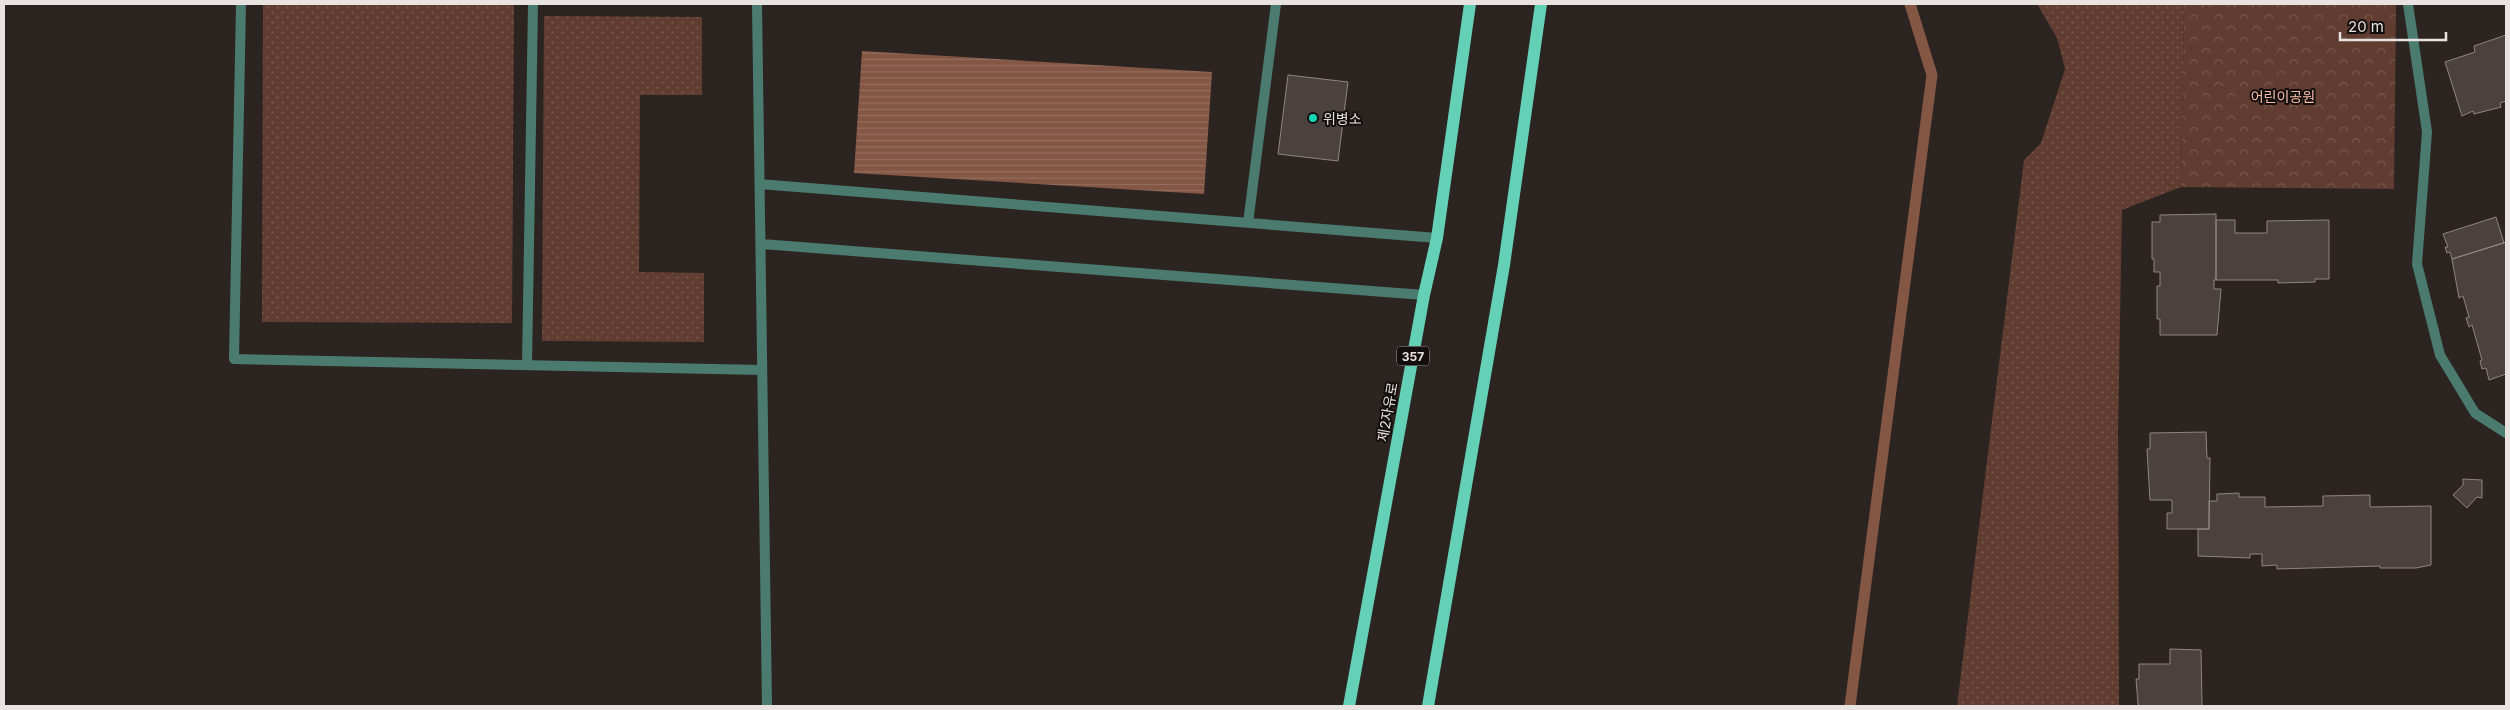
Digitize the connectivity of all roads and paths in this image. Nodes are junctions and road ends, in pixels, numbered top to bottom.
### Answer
1 (241, 4) edge
2 (533, 4) edge
3 (757, 4) edge
4 (1276, 4) edge
5 (1470, 4) edge
6 (1541, 4) edge
7 (2408, 4) edge
8 (760, 184) junction
9 (1248, 223) junction
10 (1437, 238) junction
11 (761, 244) junction
12 (1424, 295) junction
13 (527, 365) junction
14 (762, 370) junction
15 (2506, 433) edge
16 (767, 706) edge
17 (1349, 706) edge
18 (1428, 706) edge

1 - 13 street
2 - 13 street
3 - 8 street
4 - 9 street
5 - 10 main road, 제2자유로 / 357
6 - 18 main road
7 - 15 street
8 - 9 street
8 - 11 street
9 - 10 street
10 - 12 main road, 제2자유로 / 357
11 - 12 street
11 - 14 street
12 - 17 main road, 제2자유로 / 357
13 - 14 street
14 - 16 street

